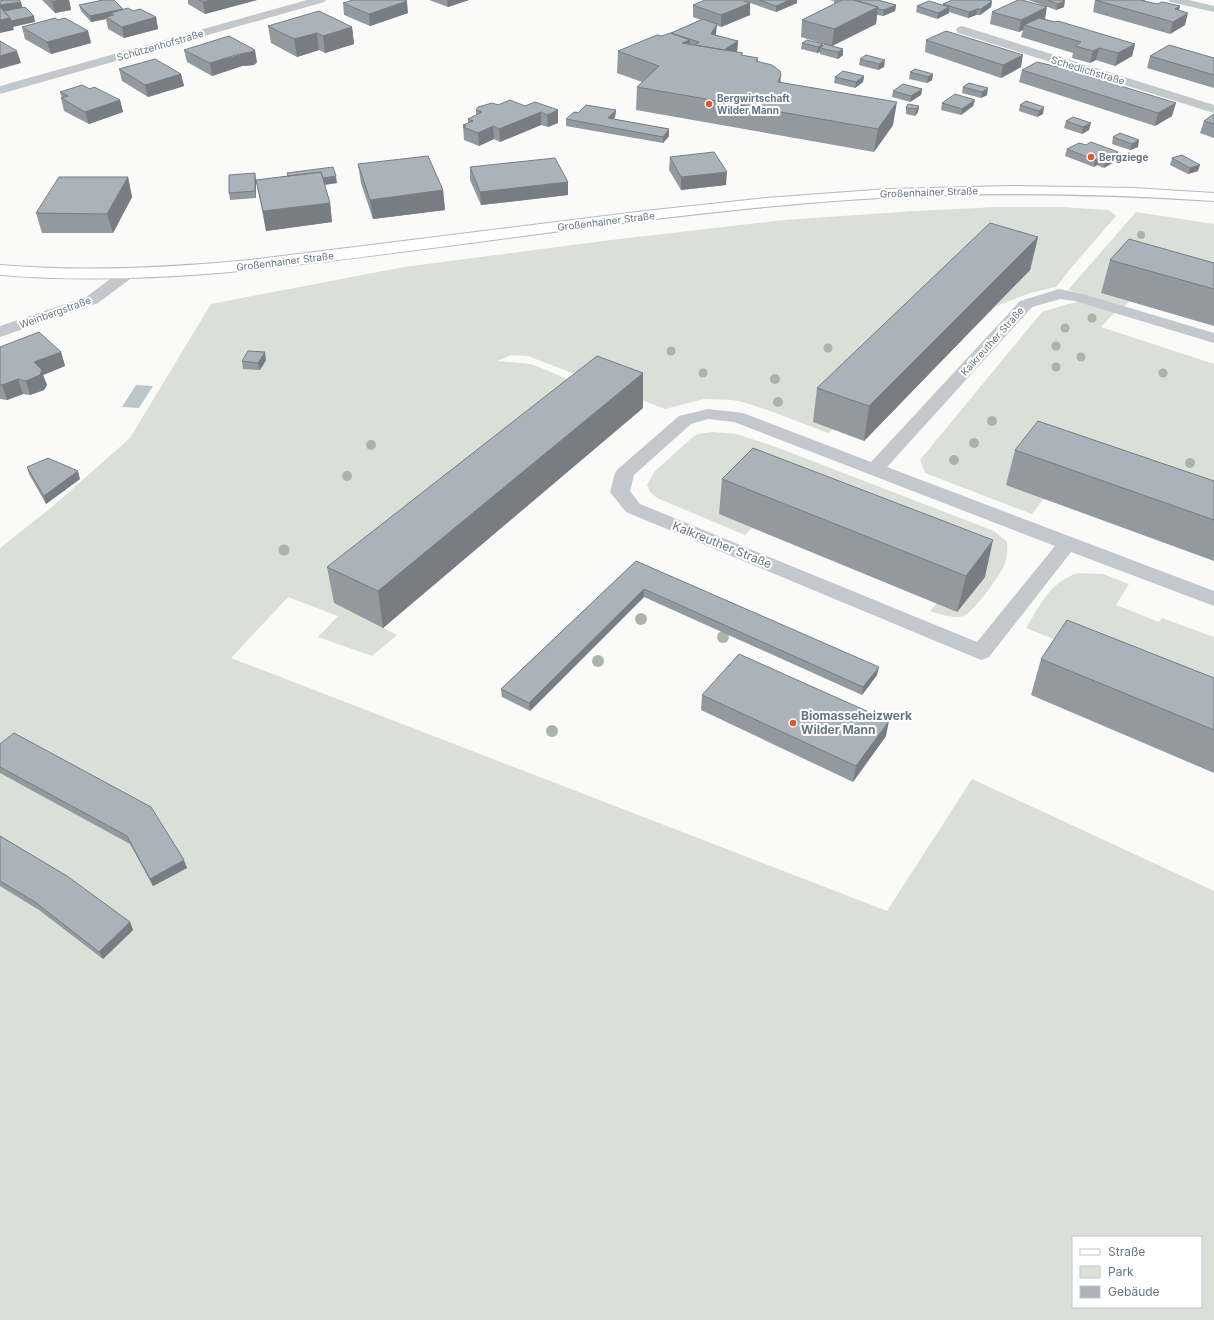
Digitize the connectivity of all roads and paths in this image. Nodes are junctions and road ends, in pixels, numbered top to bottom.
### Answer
1 (317, 0) edge
2 (1174, 0) edge
3 (1214, 8) edge
4 (962, 30) dead end
5 (0, 90) edge
6 (1214, 109) edge
7 (1214, 197) edge
8 (0, 270) edge
9 (127, 274) junction
10 (0, 332) edge
11 (1214, 338) edge
12 (875, 469) junction
13 (1067, 544) junction
14 (1214, 599) edge

1 - 5 street, Schützenhofstraße
2 - 3 street
4 - 6 street, Schedlichstraße
7 - 9 main road, Großenhainer Straße
8 - 9 main road, Großenhainer Straße
9 - 10 street, Weinbergstraße
11 - 12 street, Kalkreuther Straße
12 - 13 street, Kalkreuther Straße
12 - 13 street, Kalkreuther Straße
13 - 14 street, Kalkreuther Straße

